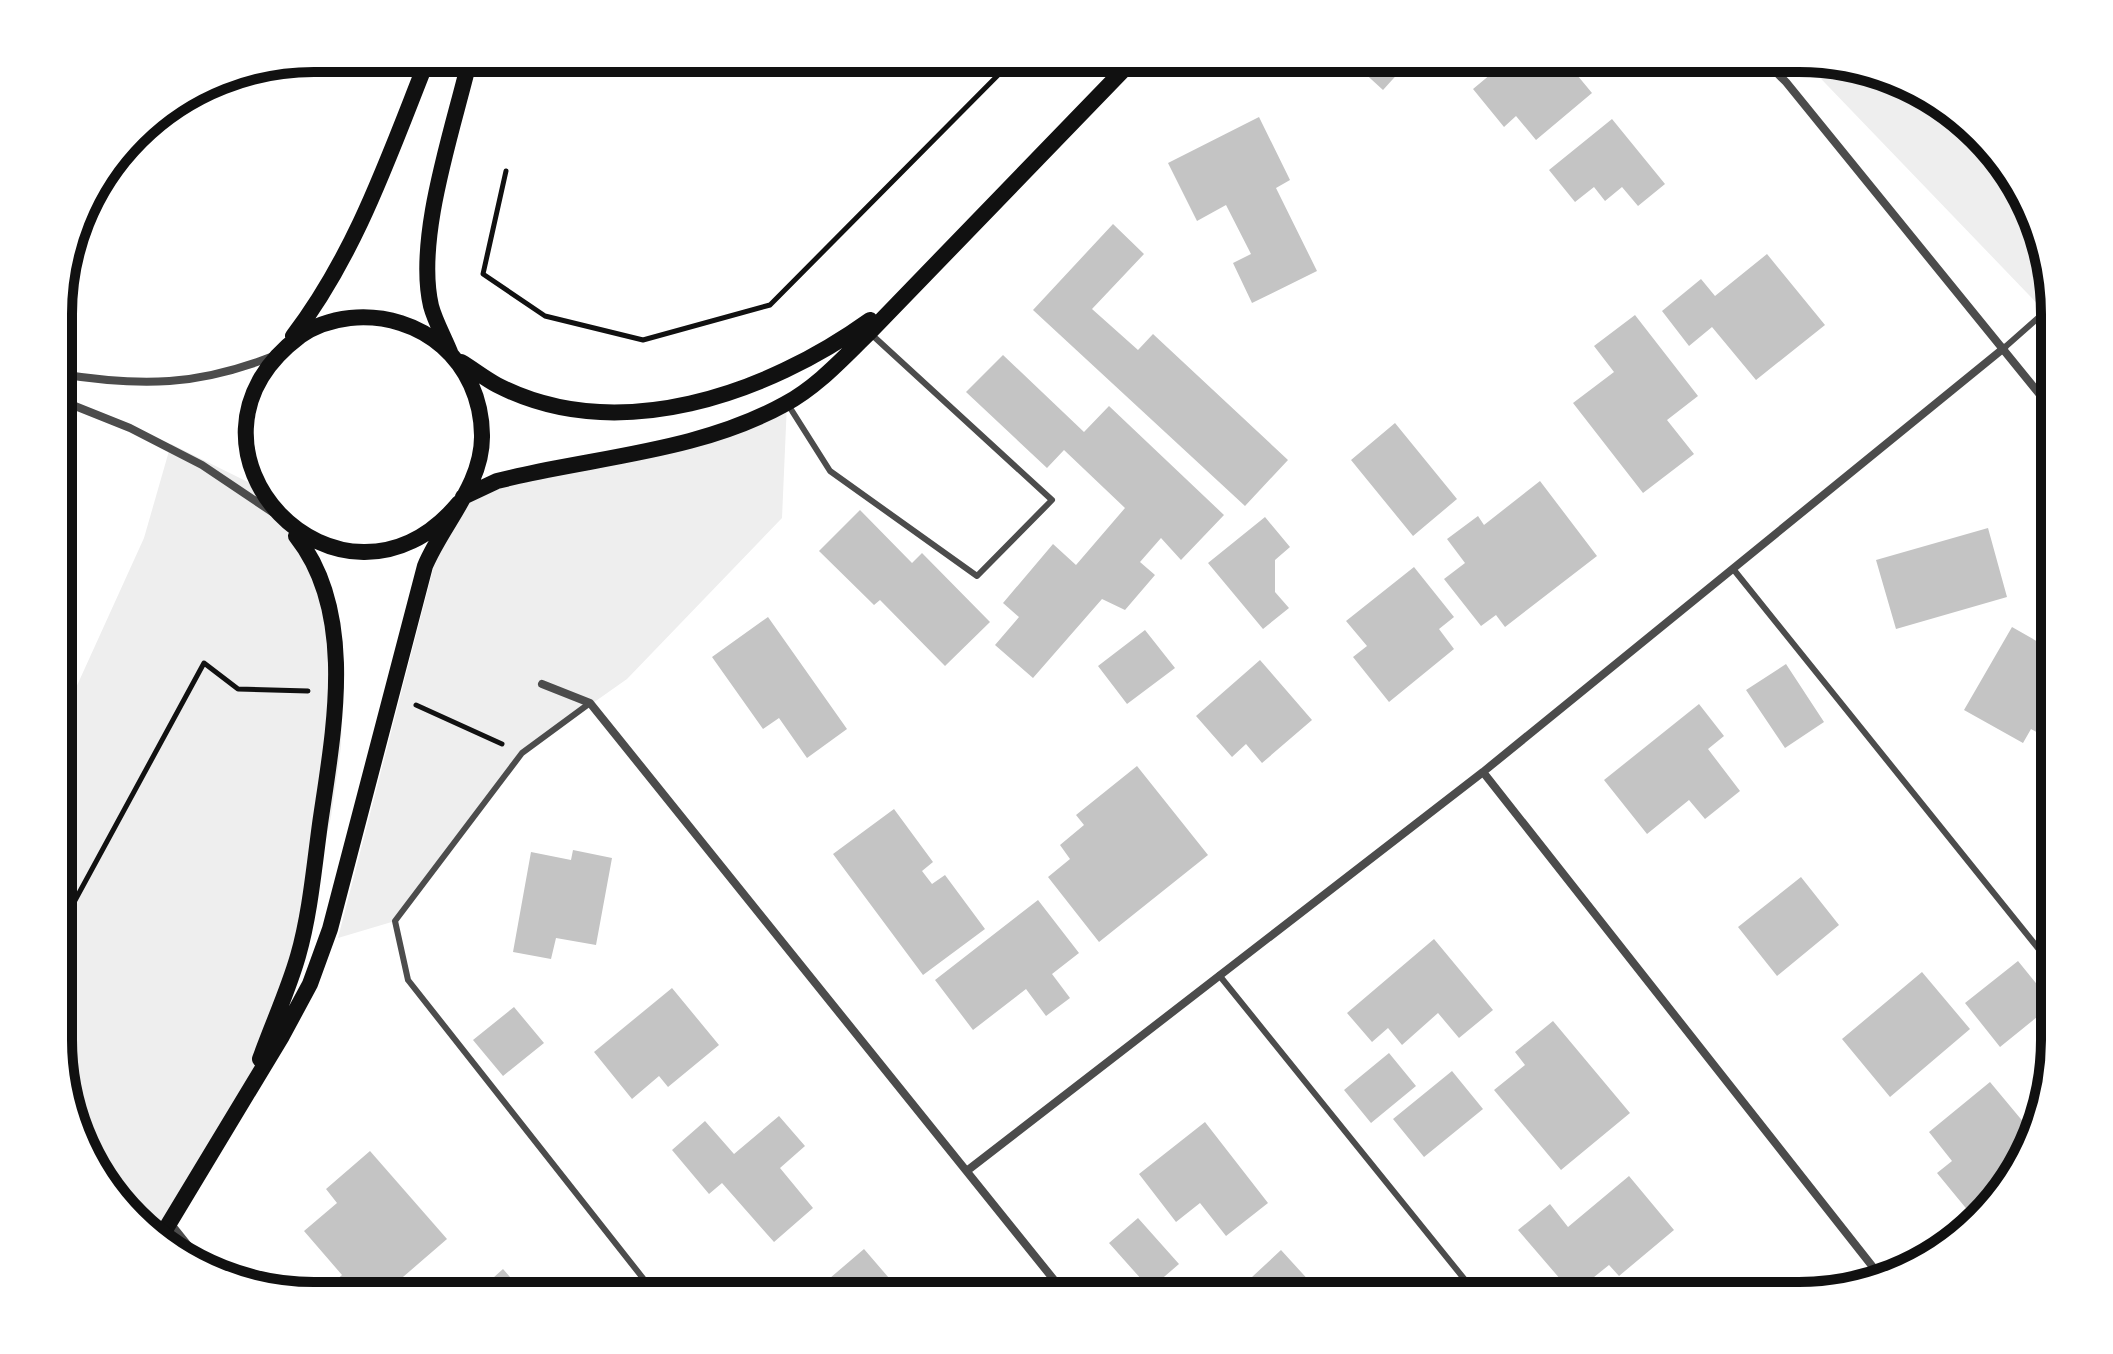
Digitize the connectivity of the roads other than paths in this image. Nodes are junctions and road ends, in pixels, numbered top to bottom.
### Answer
1 (422, 72) edge
2 (467, 72) edge
3 (1121, 72) edge
4 (1776, 72) edge
5 (901, 298) junction
6 (2040, 316) edge
7 (869, 333) junction
8 (2004, 348) junction
9 (279, 352) junction
10 (453, 355) junction
11 (72, 376) edge
12 (2040, 394) edge
13 (787, 403) junction
14 (72, 405) edge
15 (461, 500) junction
16 (282, 519) junction
17 (1734, 570) junction
18 (542, 684) dead end
19 (590, 703) junction
20 (1483, 772) junction
21 (2040, 951) edge
22 (1219, 975) junction
23 (245, 1098) junction
24 (968, 1170) junction
25 (170, 1223) junction
26 (165, 1230) edge
27 (190, 1248) edge
28 (1875, 1270) edge
29 (1466, 1281) edge
30 (646, 1282) edge
31 (1056, 1282) edge

1 - 9 main road
2 - 10 main road
3 - 5 main road
4 - 8 street
5 - 7 main road
5 - 10 main road
6 - 8 lane
7 - 13 main road
7 - 13 lane
8 - 12 street
8 - 17 street
9 - 10 main road
9 - 11 street
9 - 16 main road
10 - 15 main road
13 - 15 main road
14 - 16 street
15 - 16 main road
15 - 23 main road
16 - 23 main road
17 - 20 street
17 - 21 lane
18 - 19 street
19 - 24 street
19 - 30 lane
20 - 22 street
20 - 28 street
22 - 24 street
22 - 29 lane
23 - 25 main road
24 - 31 street
25 - 26 main road
25 - 27 street

